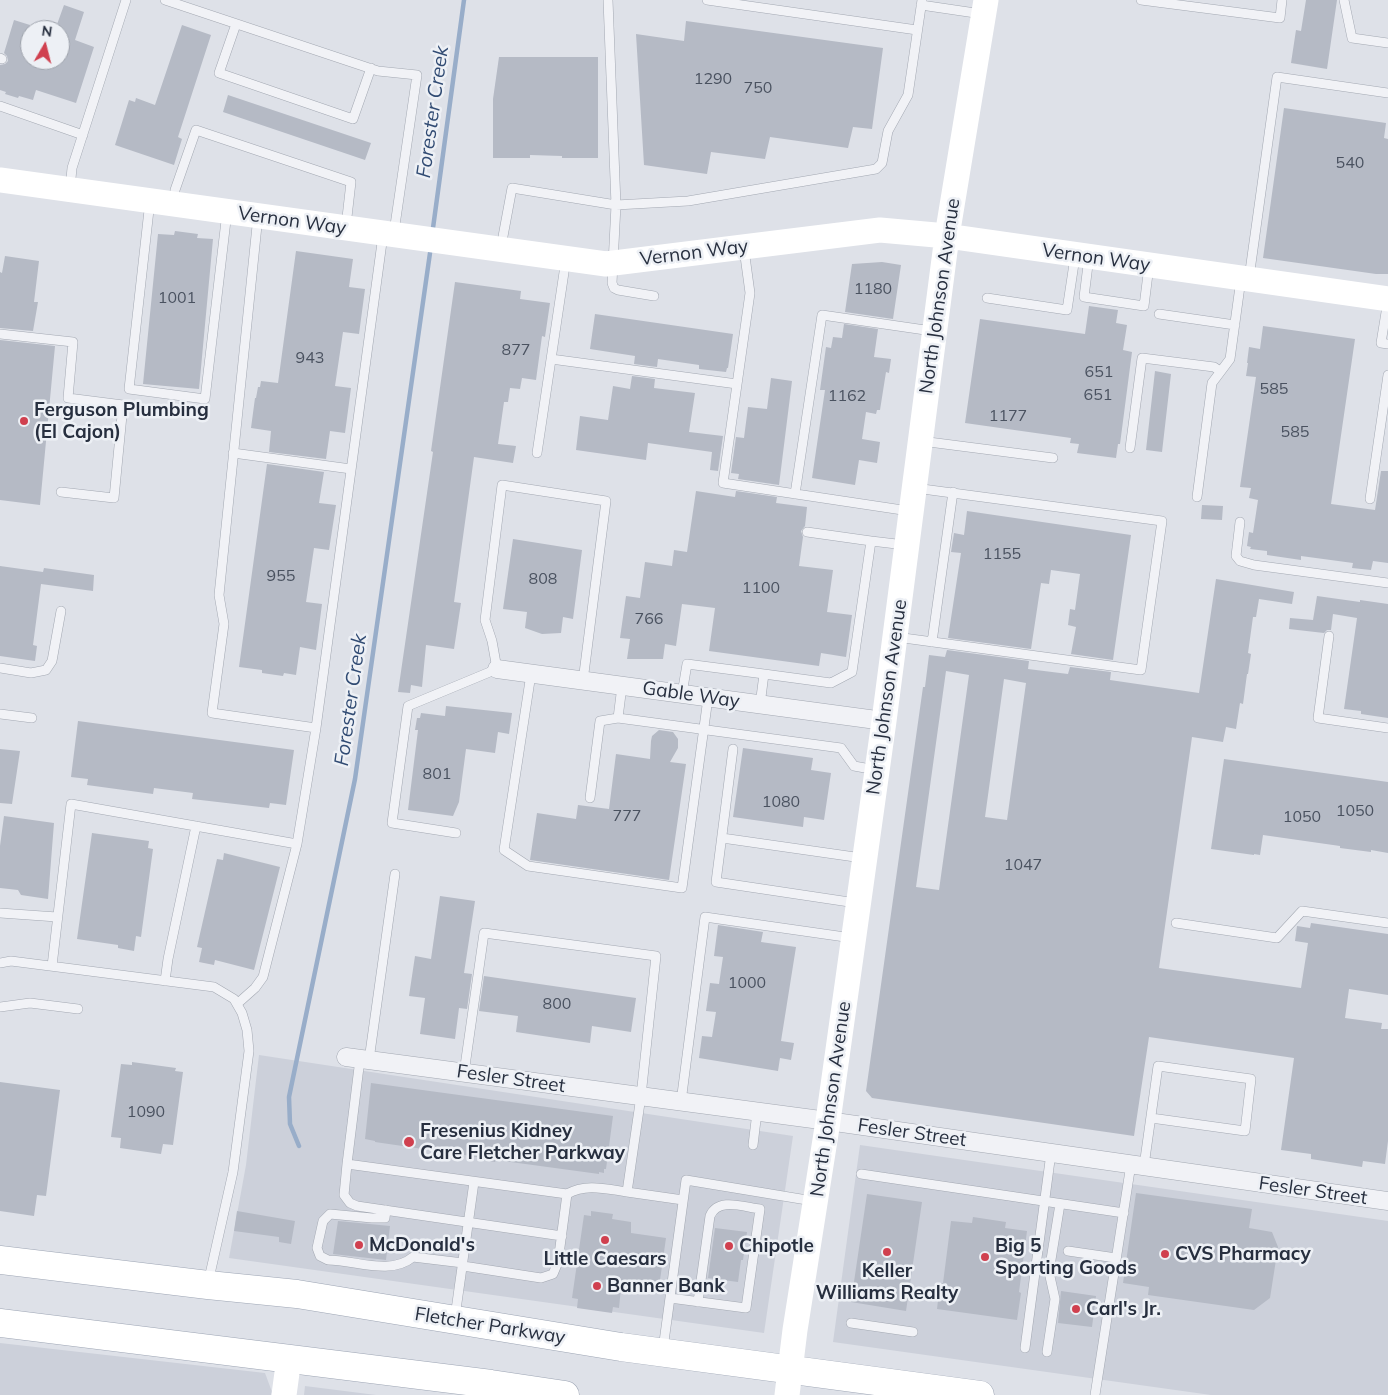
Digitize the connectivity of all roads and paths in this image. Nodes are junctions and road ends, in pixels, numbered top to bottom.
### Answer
1 (126, 0) edge
2 (165, 0) edge
3 (608, 0) edge
4 (707, 0) edge
5 (1141, 0) edge
6 (1282, 0) edge
7 (1344, 0) edge
8 (921, 3) edge
9 (985, 7) edge
10 (236, 24) junction
11 (917, 30) junction
12 (1388, 43) edge
13 (371, 68) junction
14 (1388, 93) edge
15 (0, 106) edge
16 (83, 135) junction
17 (0, 180) edge
18 (70, 190) junction
19 (162, 203) junction
20 (616, 205) junction
21 (227, 212) junction
22 (258, 216) junction
23 (345, 228) junction
24 (388, 234) junction
25 (947, 236) junction
26 (744, 247) junction
27 (501, 250) junction
28 (1082, 256) junction
29 (566, 259) junction
30 (613, 263) junction
31 (1149, 265) junction
32 (1245, 279) junction
33 (654, 296) dead end
34 (987, 298) dead end
35 (1388, 299) edge
36 (1159, 314) dead end
37 (1235, 325) junction
38 (935, 332) junction
39 (0, 334) edge
40 (1388, 344) edge
41 (551, 358) junction
42 (1220, 372) junction
43 (1388, 375) edge
44 (737, 384) junction
45 (920, 440) junction
46 (1130, 448) dead end
47 (233, 453) junction
48 (537, 453) dead end
49 (1053, 458) dead end
50 (351, 469) junction
51 (61, 492) dead end
52 (953, 492) junction
53 (795, 494) junction
54 (1197, 497) dead end
55 (1370, 499) dead end
56 (913, 500) junction
57 (1240, 522) dead end
58 (807, 532) dead end
59 (870, 541) junction
60 (907, 546) junction
61 (1388, 583) edge
62 (61, 612) dead end
63 (1329, 636) dead end
64 (895, 637) junction
65 (932, 642) junction
66 (0, 668) edge
67 (497, 670) junction
68 (531, 674) junction
69 (764, 674) junction
70 (583, 681) junction
71 (622, 686) junction
72 (682, 694) junction
73 (708, 698) junction
74 (760, 705) junction
75 (0, 714) edge
76 (32, 718) dead end
77 (618, 718) junction
78 (884, 721) junction
79 (316, 728) junction
80 (1388, 728) edge
81 (703, 730) junction
82 (733, 748) dead end
83 (877, 770) junction
84 (590, 798) dead end
85 (196, 826) junction
86 (456, 833) dead end
87 (722, 838) junction
88 (297, 844) junction
89 (865, 858) junction
90 (395, 874) dead end
91 (859, 903) junction
92 (0, 913) edge
93 (58, 917) junction
94 (1176, 923) dead end
95 (1388, 923) edge
96 (854, 938) junction
97 (0, 963) edge
98 (52, 966) junction
99 (165, 980) junction
100 (237, 1004) junction
101 (0, 1007) edge
102 (78, 1009) dead end
103 (358, 1059) junction
104 (464, 1073) junction
105 (641, 1096) junction
106 (681, 1102) junction
107 (757, 1112) junction
108 (1150, 1118) junction
109 (828, 1121) junction
110 (753, 1145) dead end
111 (1051, 1153) junction
112 (347, 1164) junction
113 (1138, 1165) junction
114 (861, 1174) dead end
115 (474, 1182) junction
116 (627, 1192) junction
117 (567, 1194) junction
118 (683, 1200) junction
119 (816, 1201) junction
120 (1045, 1201) junction
121 (1388, 1201) edge
122 (1060, 1204) junction
123 (386, 1210) junction
124 (1124, 1213) junction
125 (468, 1222) junction
126 (562, 1236) junction
127 (1068, 1251) dead end
128 (1116, 1258) junction
129 (0, 1260) edge
130 (463, 1265) junction
131 (208, 1285) junction
132 (670, 1298) junction
133 (698, 1302) junction
134 (455, 1320) junction
135 (0, 1323) edge
136 (851, 1323) dead end
137 (913, 1332) dead end
138 (1025, 1348) dead end
139 (663, 1352) junction
140 (1047, 1352) dead end
141 (289, 1358) junction
142 (788, 1382) edge
143 (284, 1395) edge
144 (565, 1395) edge
145 (980, 1395) edge
146 (1095, 1395) edge

1 - 16 lane
2 - 10 lane
3 - 20 lane
4 - 11 lane
5 - 6 lane
7 - 12 lane
8 - 9 lane
8 - 11 lane
9 - 25 street, North Johnson Avenue
10 - 13 lane
10 - 13 lane
11 - 20 lane
13 - 24 lane
14 - 32 lane
15 - 16 lane
16 - 18 lane
17 - 18 street, Vernon Way
18 - 19 street, Vernon Way
19 - 21 street, Vernon Way
19 - 21 lane
19 - 23 lane
20 - 27 lane
20 - 30 lane
21 - 22 street, Vernon Way
22 - 23 street, Vernon Way
22 - 47 lane
23 - 24 street, Vernon Way
24 - 27 street, Vernon Way
24 - 50 lane
25 - 26 street, Vernon Way
25 - 28 street, Vernon Way
25 - 38 street, North Johnson Avenue
26 - 30 street, Vernon Way
26 - 44 lane
27 - 29 street, Vernon Way
28 - 31 street, Vernon Way
28 - 31 lane
28 - 34 lane
29 - 30 street, Vernon Way
29 - 41 lane
30 - 33 lane
31 - 32 street, Vernon Way
32 - 35 street, Vernon Way
32 - 37 lane
35 - 40 lane
36 - 37 lane
37 - 42 lane
38 - 45 street, North Johnson Avenue
38 - 53 lane
39 - 51 lane
41 - 44 lane
41 - 48 lane
42 - 46 lane
42 - 54 lane
43 - 55 lane
44 - 53 lane
45 - 49 lane
45 - 56 street, North Johnson Avenue
47 - 50 lane
47 - 79 lane
50 - 79 lane
52 - 56 lane
52 - 65 lane
52 - 65 lane
53 - 56 lane
56 - 60 street, North Johnson Avenue
57 - 61 lane
58 - 59 lane
59 - 60 lane
59 - 69 lane
60 - 64 street, North Johnson Avenue
62 - 66 lane
63 - 80 lane
64 - 65 lane
64 - 78 street, North Johnson Avenue
67 - 68 street, Gable Way
67 - 70 lane
67 - 86 lane
68 - 70 street, Gable Way
68 - 81 lane
69 - 72 lane
69 - 74 lane
70 - 71 street, Gable Way
71 - 72 street, Gable Way
71 - 77 lane
72 - 73 street, Gable Way
73 - 74 street, Gable Way
73 - 81 lane
74 - 78 street, Gable Way
75 - 76 lane
77 - 81 lane
77 - 84 lane
78 - 83 street, North Johnson Avenue
79 - 88 lane
81 - 83 lane
82 - 87 lane
83 - 89 street, North Johnson Avenue
85 - 88 lane
85 - 93 lane
85 - 99 lane
87 - 89 lane
87 - 91 lane
88 - 100 lane
89 - 91 street, North Johnson Avenue
90 - 103 lane
91 - 96 street, North Johnson Avenue
92 - 93 lane
93 - 98 lane
94 - 95 lane
96 - 106 lane
96 - 109 street, North Johnson Avenue
97 - 98 lane
98 - 99 lane
99 - 100 lane
100 - 131 lane
101 - 102 lane
103 - 104 street, Fesler Street
103 - 112 lane
104 - 105 street, Fesler Street
104 - 105 lane
105 - 106 street, Fesler Street
105 - 116 lane
106 - 107 street, Fesler Street
107 - 109 street, Fesler Street
107 - 110 lane
108 - 108 lane
108 - 113 lane
109 - 111 street, Fesler Street
109 - 119 street, North Johnson Avenue
111 - 113 street, Fesler Street
111 - 120 lane
112 - 115 lane
112 - 123 lane
113 - 121 street, Fesler Street
113 - 124 lane
114 - 120 lane
115 - 117 lane
115 - 125 lane
116 - 117 lane
116 - 118 lane
117 - 126 lane
118 - 119 lane
118 - 132 lane
119 - 142 street, North Johnson Avenue
120 - 122 lane
120 - 138 lane
122 - 124 lane
122 - 140 lane
123 - 125 lane
123 - 130 lane
124 - 128 lane
125 - 126 lane
125 - 130 lane
126 - 130 lane
127 - 128 lane
128 - 146 lane
129 - 131 main road, Fletcher Parkway
130 - 134 lane
131 - 134 main road, Fletcher Parkway
132 - 133 lane
132 - 139 lane
133 - 133 lane
134 - 139 main road, Fletcher Parkway
135 - 141 main road
136 - 137 lane
139 - 142 main road, Fletcher Parkway
141 - 143 street
141 - 144 main road
142 - 145 main road, Fletcher Parkway

